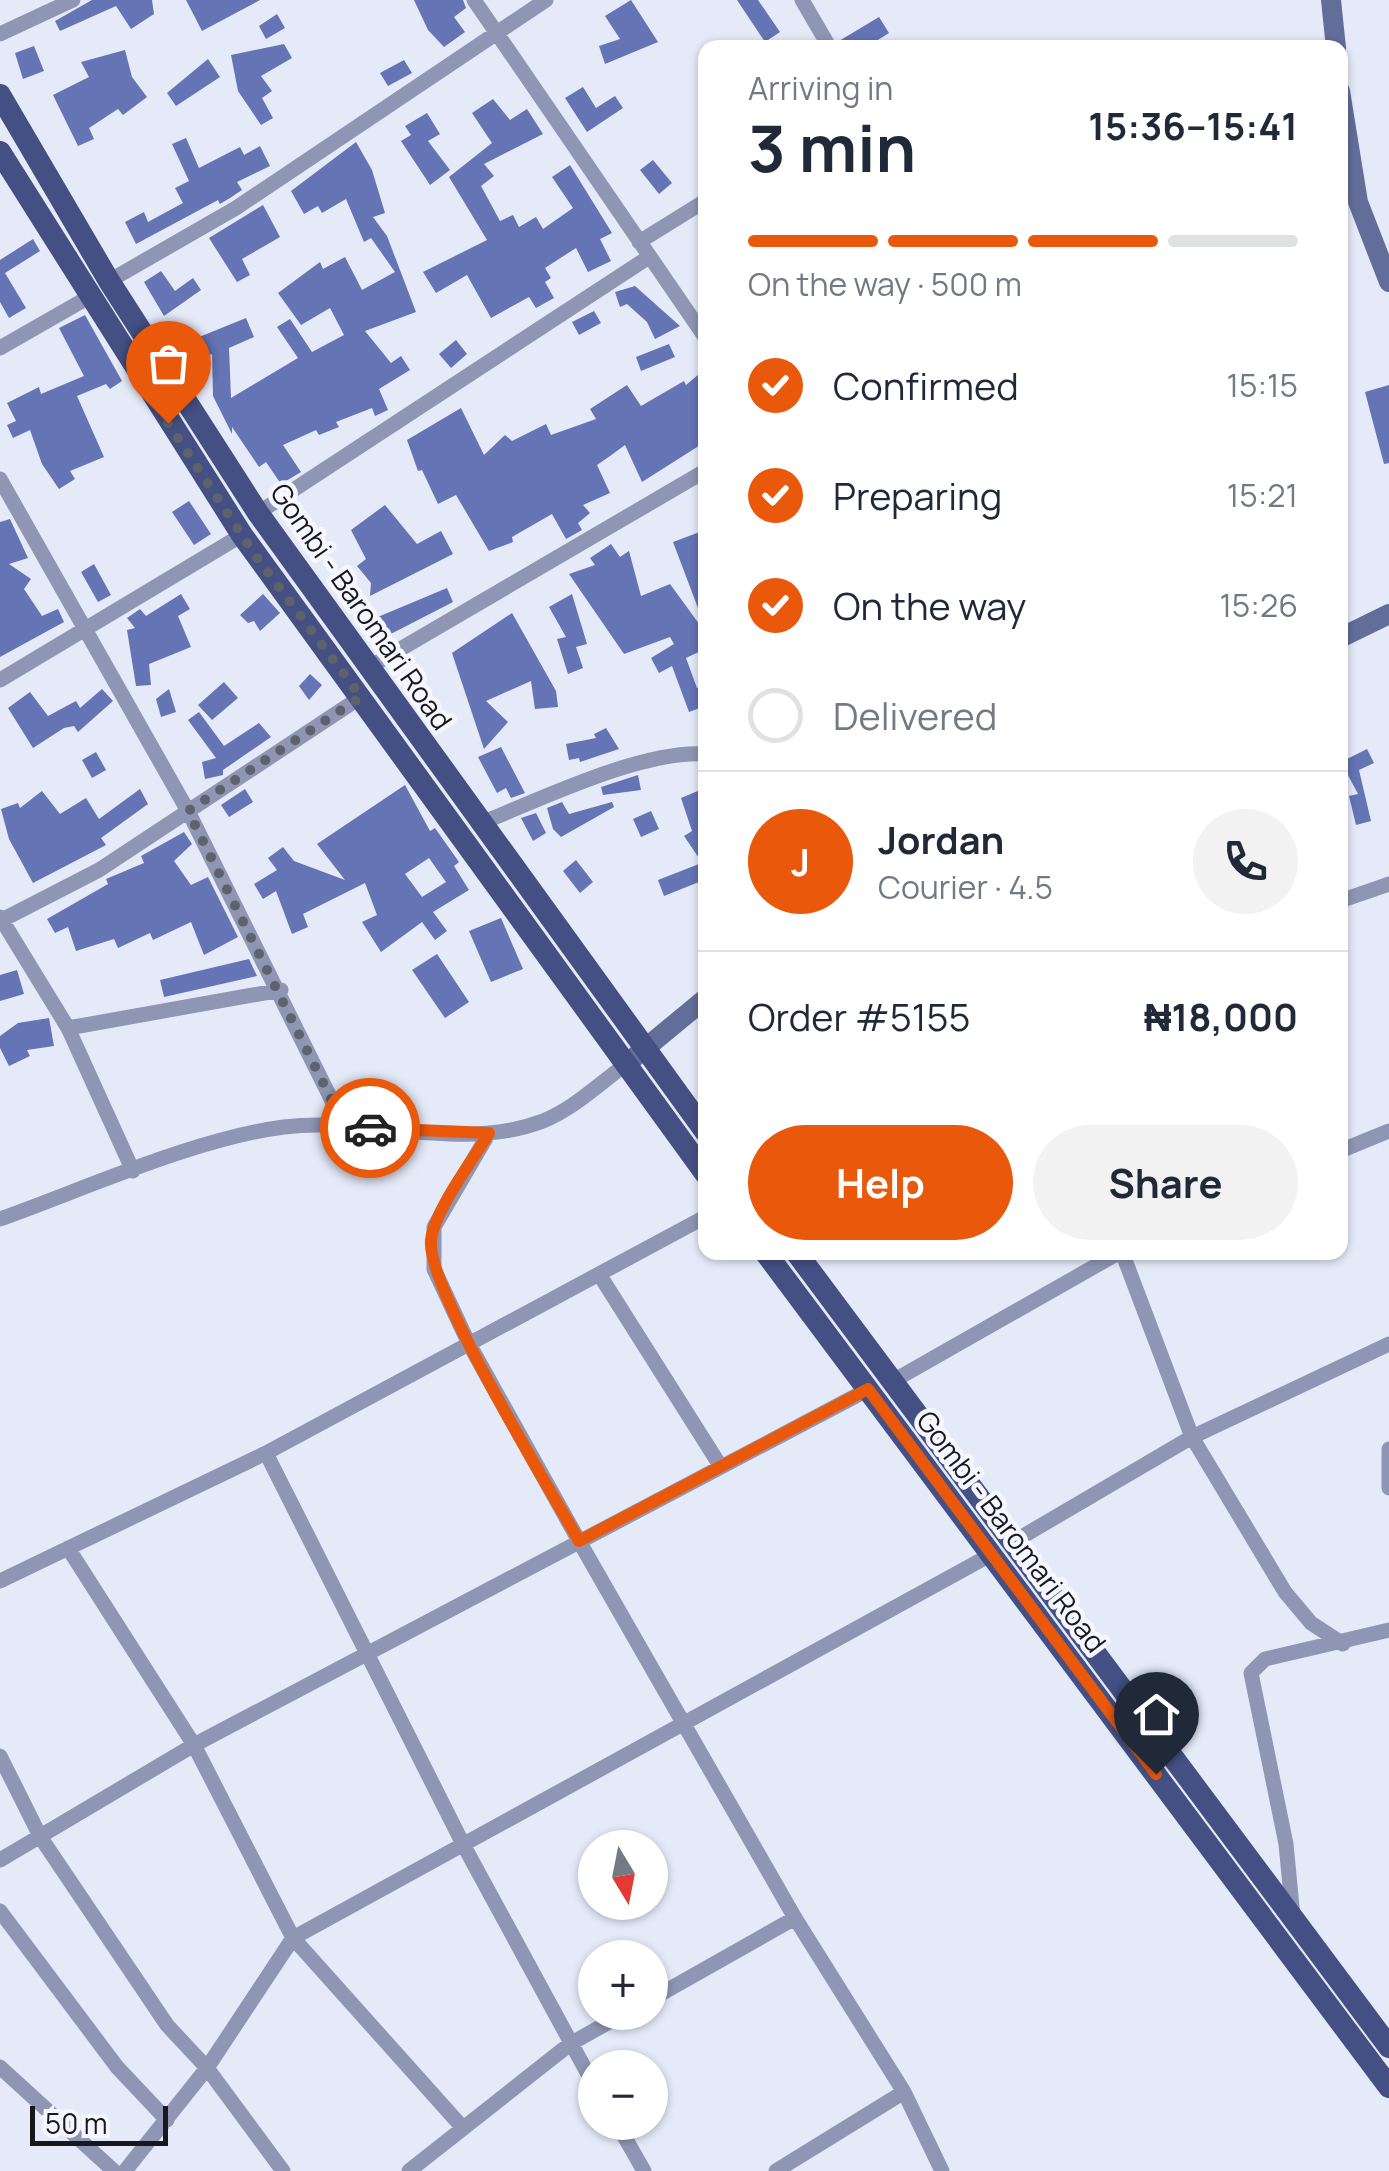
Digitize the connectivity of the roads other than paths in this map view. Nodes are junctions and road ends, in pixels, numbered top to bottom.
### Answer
1 (73, 0) edge
2 (474, 0) edge
3 (546, 0) edge
4 (802, 0) edge
5 (1331, 0) edge
6 (494, 32) junction
7 (0, 34) edge
8 (825, 40) edge
9 (1335, 40) edge
10 (0, 95) edge
11 (1348, 140) edge
12 (0, 152) edge
13 (698, 205) edge
14 (639, 242) junction
15 (649, 257) junction
16 (109, 281) junction
17 (1389, 282) edge
18 (90, 297) junction
19 (698, 327) edge
20 (0, 348) edge
21 (698, 475) edge
22 (0, 479) edge
23 (258, 512) junction
24 (242, 536) junction
25 (1389, 614) edge
26 (86, 629) junction
27 (1348, 634) edge
28 (368, 668) junction
29 (0, 680) edge
30 (361, 697) junction
31 (698, 754) edge
32 (188, 811) junction
33 (479, 824) junction
34 (1389, 884) edge
35 (1348, 898) edge
36 (1, 920) edge
37 (280, 990) junction
38 (698, 1005) edge
39 (68, 1028) junction
40 (645, 1049) junction
41 (625, 1065) junction
42 (698, 1121) edge
43 (345, 1127) junction
44 (1389, 1130) edge
45 (489, 1133) junction
46 (1348, 1148) edge
47 (698, 1164) edge
48 (132, 1171) junction
49 (0, 1219) edge
50 (698, 1221) edge
51 (771, 1260) edge
52 (802, 1260) edge
53 (1107, 1260) edge
54 (1124, 1260) edge
55 (599, 1274) junction
56 (468, 1342) junction
57 (1389, 1344) edge
58 (893, 1380) junction
59 (868, 1389) junction
60 (1192, 1437) junction
61 (1389, 1450) edge
62 (266, 1453) junction
63 (721, 1466) junction
64 (1389, 1488) edge
65 (579, 1541) junction
66 (68, 1548) junction
67 (1002, 1548) junction
68 (0, 1581) edge
69 (1389, 1630) edge
70 (1343, 1644) junction
71 (369, 1651) junction
72 (685, 1726) junction
73 (194, 1745) junction
74 (0, 1756) edge
75 (41, 1838) junction
76 (464, 1846) junction
77 (0, 1860) edge
78 (0, 1910) edge
79 (796, 1918) junction
80 (1293, 1921) junction
81 (294, 1938) junction
82 (668, 1990) edge
83 (595, 2030) edge
84 (570, 2044) junction
85 (1389, 2047) edge
86 (578, 2058) edge
87 (0, 2066) edge
88 (207, 2068) junction
89 (1389, 2087) edge
90 (904, 2092) junction
91 (167, 2120) junction
92 (463, 2128) junction
93 (626, 2140) edge
94 (114, 2171) edge
95 (125, 2171) edge
96 (284, 2171) edge
97 (410, 2171) edge
98 (644, 2171) edge
99 (776, 2171) edge
100 (942, 2171) edge

1 - 7 street
2 - 6 street
3 - 6 street
4 - 8 street
5 - 9 street
6 - 14 street
6 - 16 street
10 - 16 main road, Gombi - Baromari Road
11 - 17 street
12 - 18 main road, Gombi - Baromari Road
13 - 14 street
14 - 15 street
15 - 19 street
15 - 23 street
16 - 23 main road, Gombi - Baromari Road
18 - 20 street
18 - 24 main road, Gombi - Baromari Road
21 - 28 street
22 - 26 street
23 - 28 main road, Gombi - Baromari Road
24 - 26 street
24 - 30 main road, Gombi - Baromari Road
25 - 27 street
26 - 29 street
26 - 32 street
28 - 33 main road, Gombi - Baromari Road
30 - 32 street
30 - 41 main road, Gombi - Baromari Road
31 - 33 street
32 - 36 street
32 - 37 street
33 - 40 main road, Gombi - Baromari Road
34 - 35 street
36 - 39 street
37 - 39 street
37 - 43 street
38 - 40 street
39 - 48 street
40 - 41 street
40 - 42 main road, Gombi - Baromari Road
41 - 45 street
41 - 47 main road, Gombi - Baromari Road
43 - 45 street
43 - 48 street
44 - 46 street
45 - 56 street
48 - 49 street
50 - 55 street
51 - 59 main road, Gombi - Baromari Road
52 - 58 main road, Gombi - Baromari Road
53 - 58 street
54 - 60 street
55 - 56 street
55 - 63 street
56 - 62 street
56 - 65 street
57 - 60 street
58 - 67 main road, Gombi - Baromari Road
59 - 63 street
59 - 67 main road, Gombi - Baromari Road
60 - 67 street
60 - 70 street
61 - 64 street
62 - 66 street
62 - 71 street
63 - 65 street
65 - 71 street
65 - 72 street
66 - 68 street
66 - 73 street
67 - 72 street
67 - 80 main road, Gombi - Baromari Road
67 - 89 main road, Gombi - Baromari Road
69 - 70 street
70 - 80 street
71 - 73 street
71 - 76 street
72 - 76 street
72 - 79 street
73 - 75 street
73 - 81 street
74 - 75 street
75 - 77 street
75 - 88 street
76 - 81 street
76 - 84 street
78 - 91 street
79 - 82 street
79 - 90 street
80 - 85 main road, Gombi - Baromari Road
81 - 88 street
81 - 92 street
83 - 84 street
84 - 86 street
84 - 92 street
87 - 94 street
88 - 91 street
88 - 96 street
90 - 99 street
90 - 100 street
91 - 95 street
92 - 97 street
93 - 98 street

